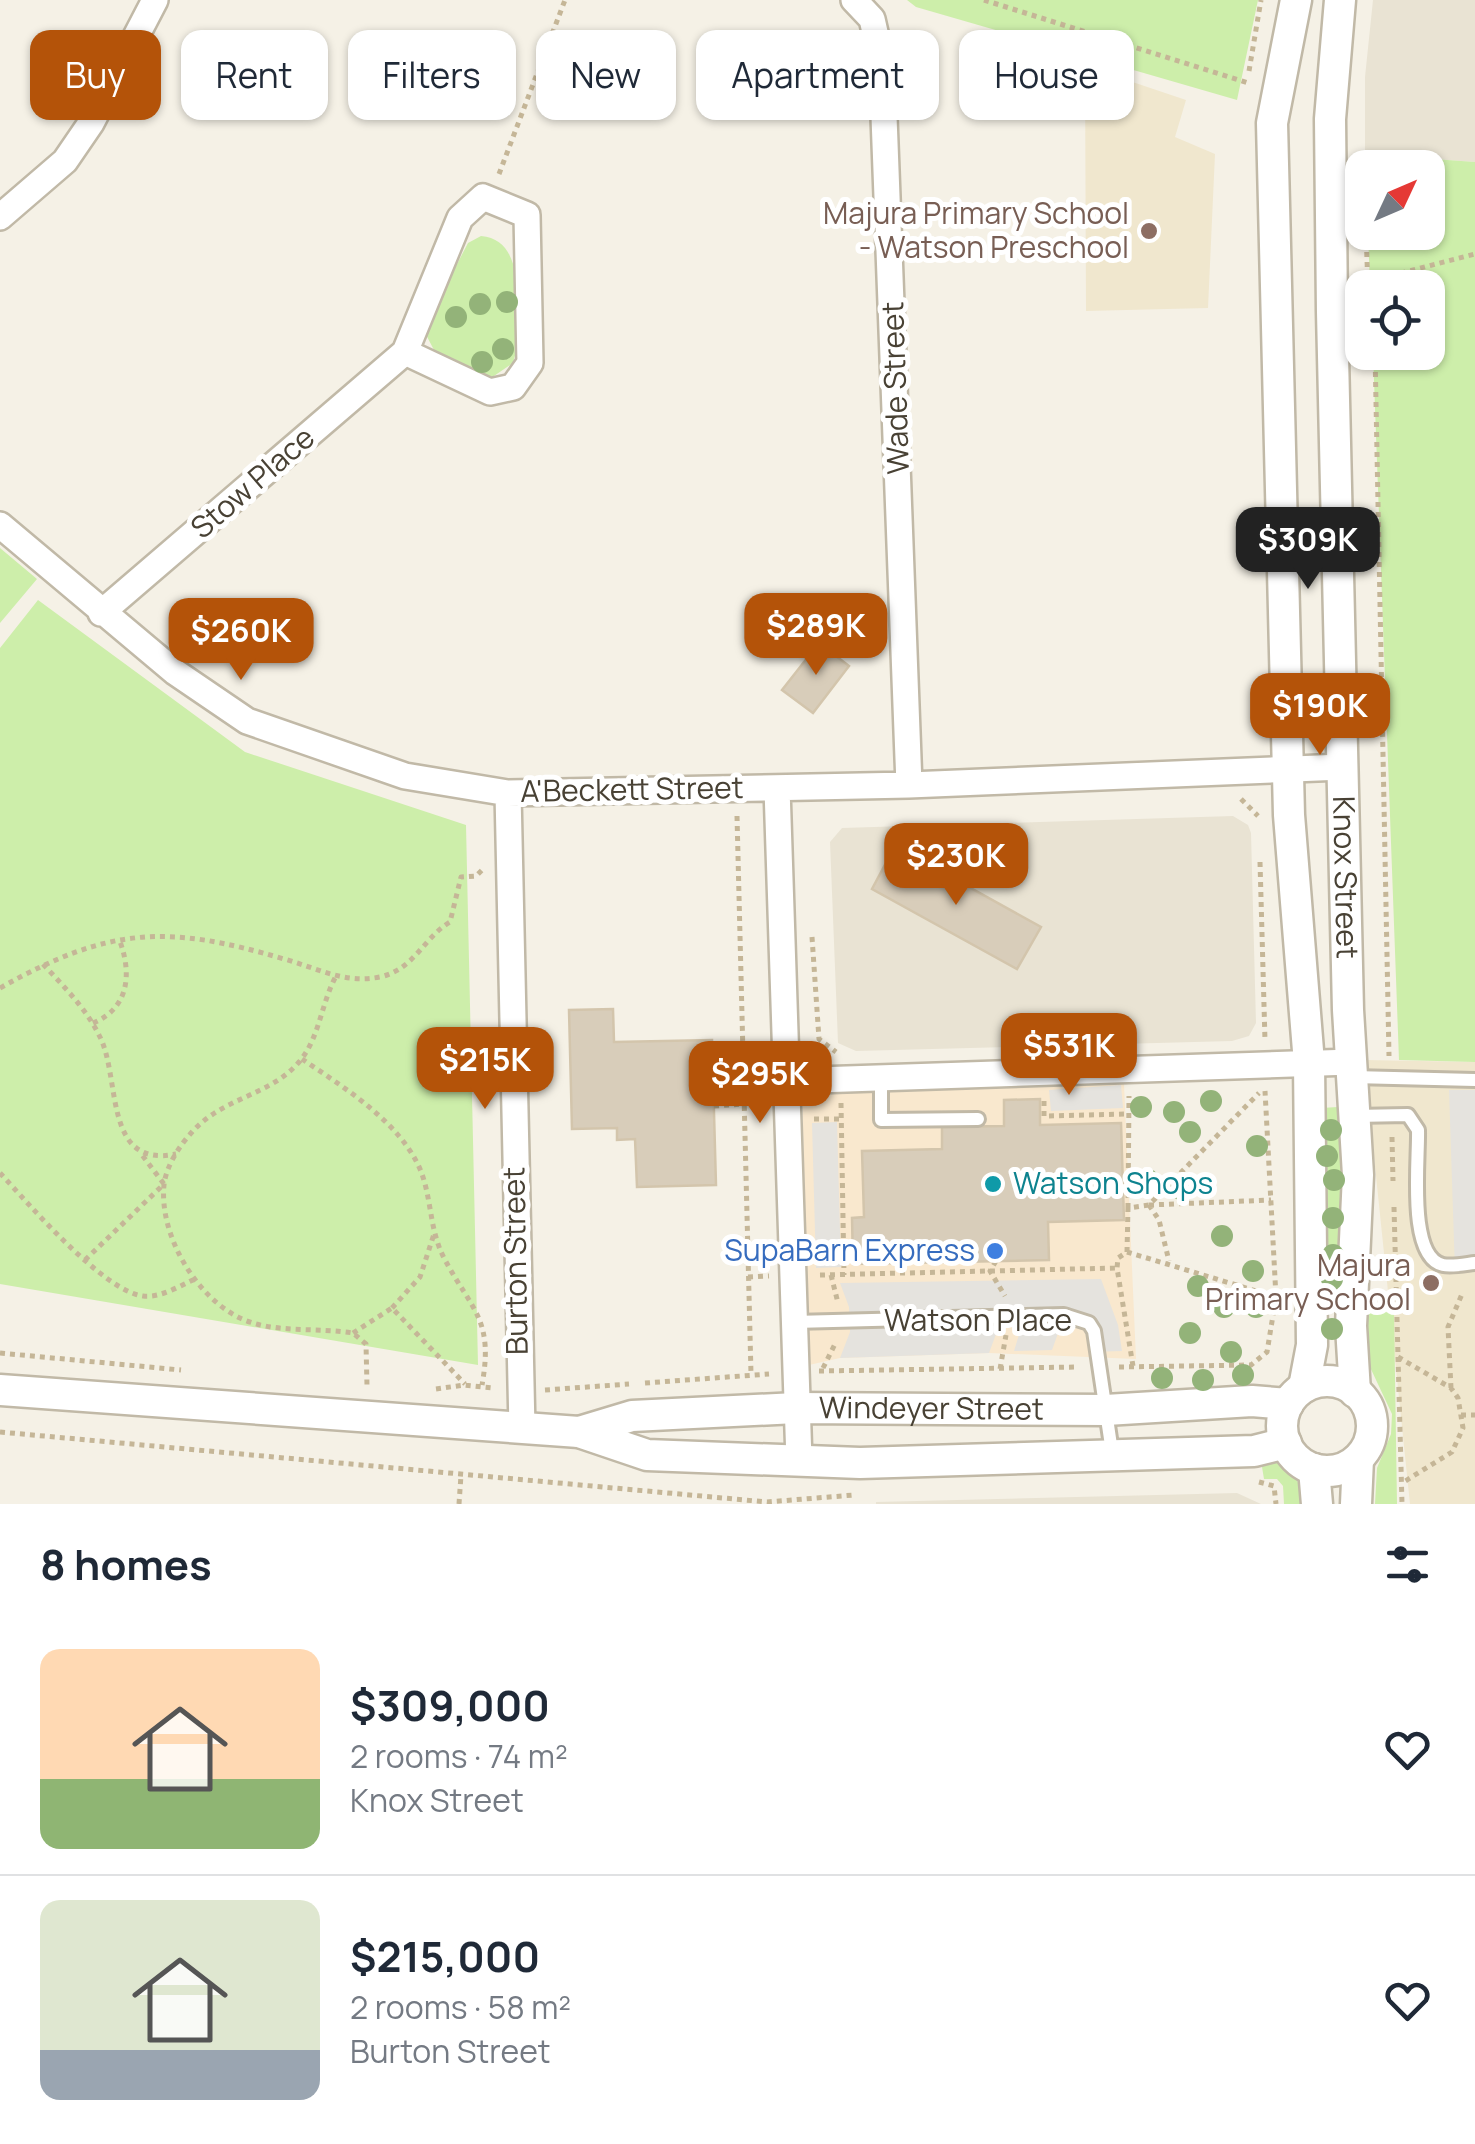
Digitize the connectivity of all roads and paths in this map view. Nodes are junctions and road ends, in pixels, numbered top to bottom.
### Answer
1 (155, 0) edge
2 (565, 0) edge
3 (854, 0) edge
4 (984, 0) edge
5 (1261, 0) edge
6 (1296, 0) edge
7 (1340, 0) edge
8 (484, 197) junction
9 (0, 217) edge
10 (1475, 254) edge
11 (1406, 270) edge
12 (405, 352) junction
13 (1375, 370) edge
14 (0, 525) edge
15 (101, 613) junction
16 (1342, 767) junction
17 (1290, 771) junction
18 (910, 785) junction
19 (777, 788) junction
20 (508, 794) junction
21 (1237, 794) dead end
22 (737, 808) dead end
23 (1259, 817) dead end
24 (482, 860) dead end
25 (811, 922) dead end
26 (119, 938) junction
27 (43, 964) junction
28 (335, 978) junction
29 (0, 988) edge
30 (92, 1022) junction
31 (1265, 1033) dead end
32 (1254, 1038) dead end
33 (842, 1057) dead end
34 (302, 1059) junction
35 (1309, 1063) junction
36 (1352, 1070) junction
37 (1390, 1076) junction
38 (881, 1078) junction
39 (1475, 1080) edge
40 (787, 1081) junction
41 (1246, 1088) dead end
42 (1130, 1093) dead end
43 (841, 1097) dead end
44 (744, 1104) junction
45 (714, 1106) dead end
46 (1391, 1115) junction
47 (1354, 1116) junction
48 (978, 1119) dead end
49 (140, 1153) junction
50 (176, 1154) junction
51 (0, 1173) edge
52 (164, 1184) junction
53 (1270, 1200) dead end
54 (1149, 1205) junction
55 (1128, 1208) junction
56 (434, 1234) junction
57 (1127, 1252) junction
58 (85, 1260) junction
59 (996, 1261) dead end
60 (1169, 1261) junction
61 (1475, 1264) edge
62 (1117, 1268) junction
63 (990, 1271) junction
64 (844, 1275) junction
65 (793, 1276) junction
66 (748, 1277) junction
67 (195, 1279) junction
68 (1462, 1294) dead end
69 (1008, 1302) dead end
70 (392, 1308) junction
71 (794, 1322) junction
72 (353, 1333) junction
73 (0, 1353) edge
74 (1398, 1356) junction
75 (1132, 1366) junction
76 (1101, 1367) junction
77 (193, 1371) dead end
78 (796, 1371) junction
79 (751, 1375) junction
80 (466, 1385) junction
81 (482, 1385) junction
82 (386, 1388) dead end
83 (1451, 1388) junction
84 (0, 1390) edge
85 (424, 1391) dead end
86 (519, 1391) junction
87 (1356, 1392) junction
88 (1296, 1396) junction
89 (796, 1408) junction
90 (1106, 1410) junction
91 (1461, 1415) junction
92 (1475, 1416) edge
93 (522, 1428) junction
94 (0, 1432) edge
95 (579, 1432) junction
96 (1286, 1444) junction
97 (1112, 1452) junction
98 (1358, 1459) junction
99 (799, 1461) junction
100 (1314, 1468) junction
101 (461, 1475) junction
102 (1254, 1481) dead end
103 (1402, 1484) junction
104 (459, 1504) edge
105 (861, 1504) edge
106 (1276, 1504) edge
107 (1318, 1504) edge
108 (1356, 1504) edge
109 (1402, 1504) edge

1 - 9 street
2 - 8 path
3 - 18 street, Wade Street
4 - 5 path
6 - 17 street, Knox Street
7 - 16 street, Knox Street
8 - 12 street, Stow Place
8 - 12 street
10 - 11 path
12 - 15 street, Stow Place
13 - 37 path
14 - 15 street, A'Beckett Street
15 - 20 street, A'Beckett Street
16 - 17 street, A'Beckett Street
16 - 36 street, Knox Street
17 - 18 street, A'Beckett Street
17 - 35 street, Knox Street
18 - 19 street, A'Beckett Street
19 - 20 street, A'Beckett Street
19 - 40 street
20 - 86 street, Burton Street
21 - 23 path
22 - 44 path
24 - 28 path
25 - 33 path
26 - 27 path
26 - 28 path
26 - 30 path
27 - 29 path
27 - 30 path
28 - 34 path
30 - 49 path
31 - 32 path
34 - 50 path
34 - 56 path
35 - 36 street
35 - 38 street
35 - 88 street, Knox Street
36 - 37 lane
36 - 47 street, Knox Street
37 - 39 lane
38 - 40 street
38 - 48 lane
40 - 65 street
41 - 54 path
42 - 55 path
43 - 64 path
44 - 45 path
44 - 66 path
46 - 47 lane
46 - 61 lane
46 - 74 path
47 - 87 street, Knox Street
49 - 50 path
49 - 52 path
50 - 52 path
51 - 58 path
52 - 58 path
52 - 67 path
53 - 54 path
54 - 55 path
54 - 60 path
55 - 57 path
56 - 70 path
56 - 81 path
57 - 60 path
57 - 62 path
58 - 67 path
59 - 63 path
60 - 75 path
62 - 63 path
62 - 75 path
63 - 64 path
63 - 69 path
64 - 65 path
65 - 66 path
65 - 71 street
66 - 79 path
67 - 72 path
68 - 83 path
70 - 72 path
70 - 80 path
71 - 76 lane, Watson Place
71 - 78 street
72 - 82 path
73 - 77 path
74 - 83 path
74 - 103 path
75 - 76 path
76 - 78 path
76 - 90 lane, Watson Place
78 - 79 path
78 - 89 street
79 - 86 path
80 - 81 path
80 - 85 path
81 - 86 path
83 - 91 path
84 - 93 street, Windeyer Street
86 - 93 street, Burton Street
87 - 88 street
87 - 98 street
88 - 90 street, Windeyer Street
88 - 96 street
89 - 90 street, Windeyer Street
89 - 95 street, Windeyer Street
89 - 99 street
90 - 97 lane, Watson Place
91 - 92 path
91 - 103 path
93 - 95 street, Windeyer Street
94 - 101 path
95 - 99 street, Windeyer Street
96 - 97 street, Windeyer Street
96 - 100 street
97 - 99 street, Windeyer Street
98 - 100 street
98 - 108 street
100 - 107 street
101 - 104 path
101 - 105 path
102 - 106 path
103 - 109 path

